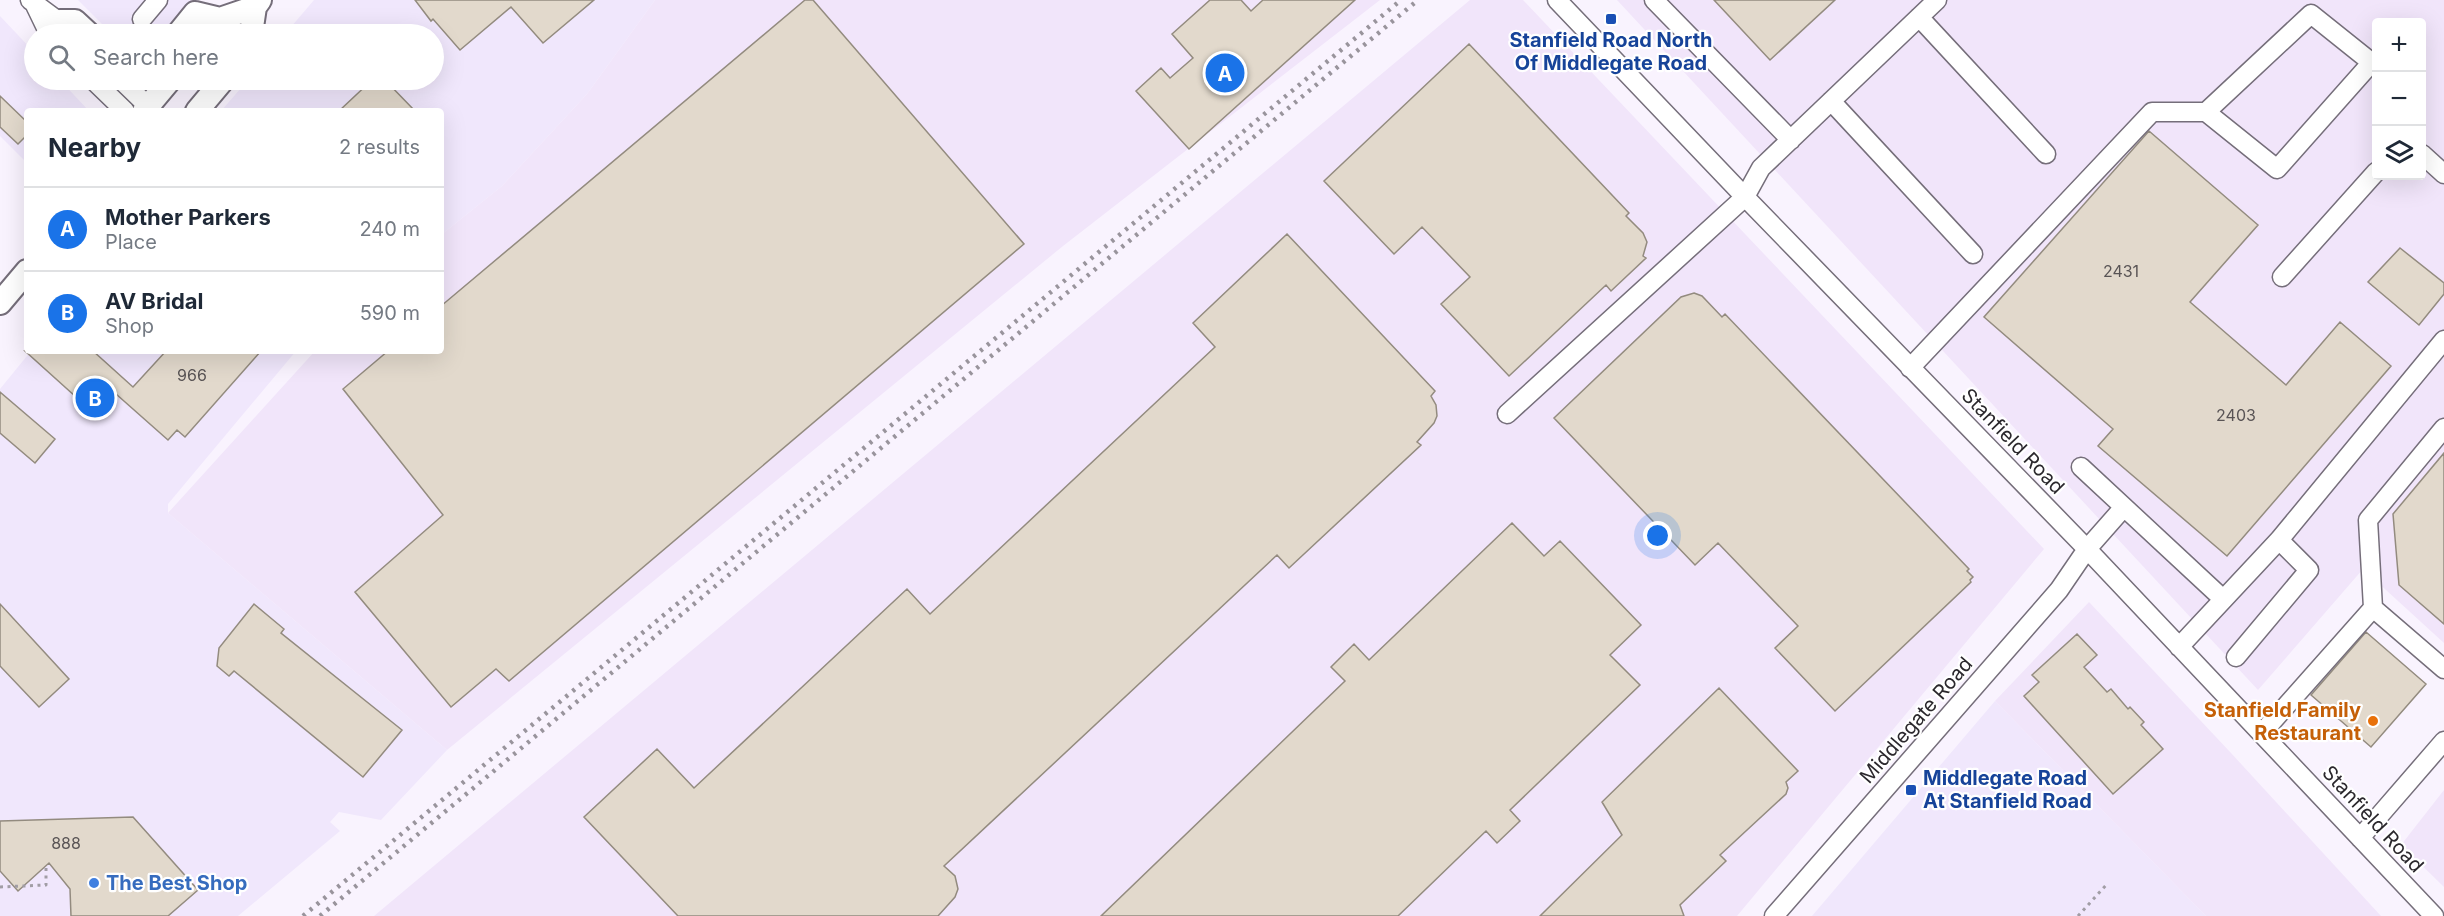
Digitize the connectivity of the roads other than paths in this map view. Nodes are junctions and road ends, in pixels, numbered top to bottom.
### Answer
1 (158, 0) edge
2 (1654, 0) edge
3 (1937, 0) edge
4 (32, 3) edge
5 (257, 4) edge
6 (1567, 4) edge
7 (1919, 17) junction
8 (142, 19) dead end
9 (55, 24) edge
10 (186, 24) edge
11 (210, 24) edge
12 (220, 24) edge
13 (253, 24) edge
14 (2372, 62) edge
15 (2372, 66) edge
16 (103, 90) edge
17 (131, 90) edge
18 (163, 90) edge
19 (215, 90) edge
20 (1831, 101) junction
21 (122, 108) edge
22 (148, 108) edge
23 (150, 108) edge
24 (200, 108) edge
25 (2206, 112) junction
26 (1791, 140) junction
27 (2046, 154) dead end
28 (2426, 158) edge
29 (2444, 174) edge
30 (2372, 176) edge
31 (1744, 197) junction
32 (1973, 254) dead end
33 (24, 275) edge
34 (2282, 277) dead end
35 (0, 303) edge
36 (2444, 340) edge
37 (1911, 368) junction
38 (1507, 414) dead end
39 (2444, 428) edge
40 (2081, 467) dead end
41 (2124, 507) junction
42 (2279, 540) junction
43 (2087, 549) junction
44 (2223, 599) junction
45 (2373, 608) junction
46 (2179, 646) junction
47 (2236, 657) dead end
48 (2444, 669) edge
49 (2262, 733) junction
50 (2444, 741) edge
51 (2360, 838) junction
52 (1774, 916) edge
53 (2434, 916) edge

1 - 8 street
2 - 26 street
3 - 7 street
4 - 9 street
5 - 12 main road
5 - 13 main road
6 - 31 street, Stanfield Road
7 - 20 street
7 - 27 street
10 - 11 main road
14 - 25 street
15 - 25 street
16 - 21 street
17 - 22 street
18 - 23 main road
19 - 24 main road
20 - 26 street
20 - 32 street
25 - 37 street
26 - 31 street
28 - 29 street
30 - 34 street
31 - 37 street, Stanfield Road
31 - 38 street
33 - 35 main road
36 - 42 street
37 - 43 street, Stanfield Road
39 - 45 street
40 - 41 street
41 - 43 street, Middlegate Road
41 - 44 street
42 - 44 street
42 - 47 street
43 - 46 street, Stanfield Road
43 - 52 street, Middlegate Road
44 - 46 street
45 - 48 street
45 - 49 street
46 - 49 street, Stanfield Road
49 - 51 street, Stanfield Road
50 - 51 street
51 - 53 street, Stanfield Road

